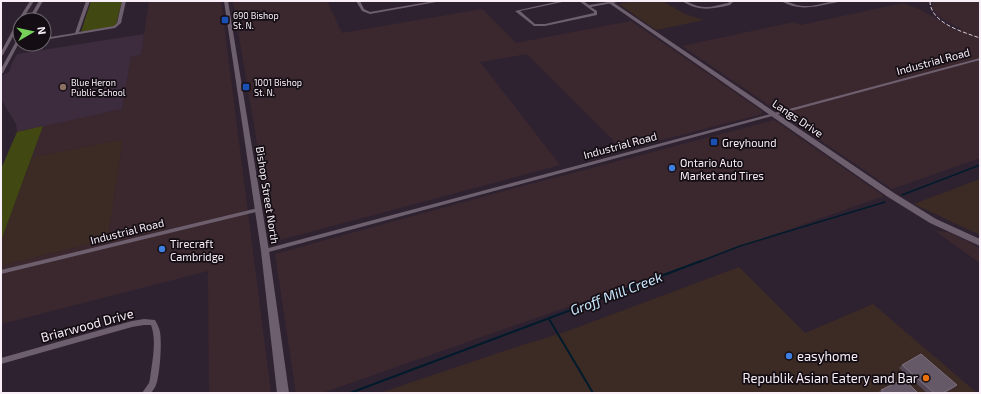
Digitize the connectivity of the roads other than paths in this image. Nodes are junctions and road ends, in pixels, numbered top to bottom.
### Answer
1 (40, 1) edge
2 (88, 1) edge
3 (124, 1) edge
4 (226, 1) edge
5 (358, 1) edge
6 (440, 1) edge
7 (565, 1) edge
8 (581, 1) edge
9 (621, 1) edge
10 (684, 1) edge
11 (730, 1) edge
12 (783, 1) edge
13 (838, 1) edge
14 (32, 2) edge
15 (609, 2) edge
16 (830, 2) edge
17 (589, 6) junction
18 (26, 12) edge
19 (34, 12) edge
20 (76, 34) junction
21 (12, 35) edge
22 (52, 38) edge
23 (12, 43) edge
24 (7, 44) junction
25 (13, 52) edge
26 (1, 56) edge
27 (10, 56) junction
28 (980, 59) edge
29 (1, 73) edge
30 (773, 115) junction
31 (258, 210) junction
32 (980, 243) edge
33 (265, 251) junction
34 (1, 272) edge
35 (1, 361) edge
36 (146, 393) edge
37 (283, 393) edge

1 - 14 street
1 - 19 street
2 - 20 street
3 - 20 street
4 - 31 main road, Bishop Street North
5 - 6 street
7 - 17 street
8 - 17 street
9 - 15 street
10 - 11 street
12 - 16 street
13 - 16 street
14 - 18 street
15 - 17 street
15 - 30 main road, Langs Drive
20 - 22 street
21 - 24 street
23 - 24 street
24 - 26 street
25 - 27 street
26 - 27 street
27 - 29 street
28 - 30 street, Industrial Road
30 - 32 main road, Langs Drive
30 - 33 street, Industrial Road
31 - 33 main road, Bishop Street North
31 - 34 street, Industrial Road
33 - 37 main road, Bishop Street North
35 - 36 street, Briarwood Drive

